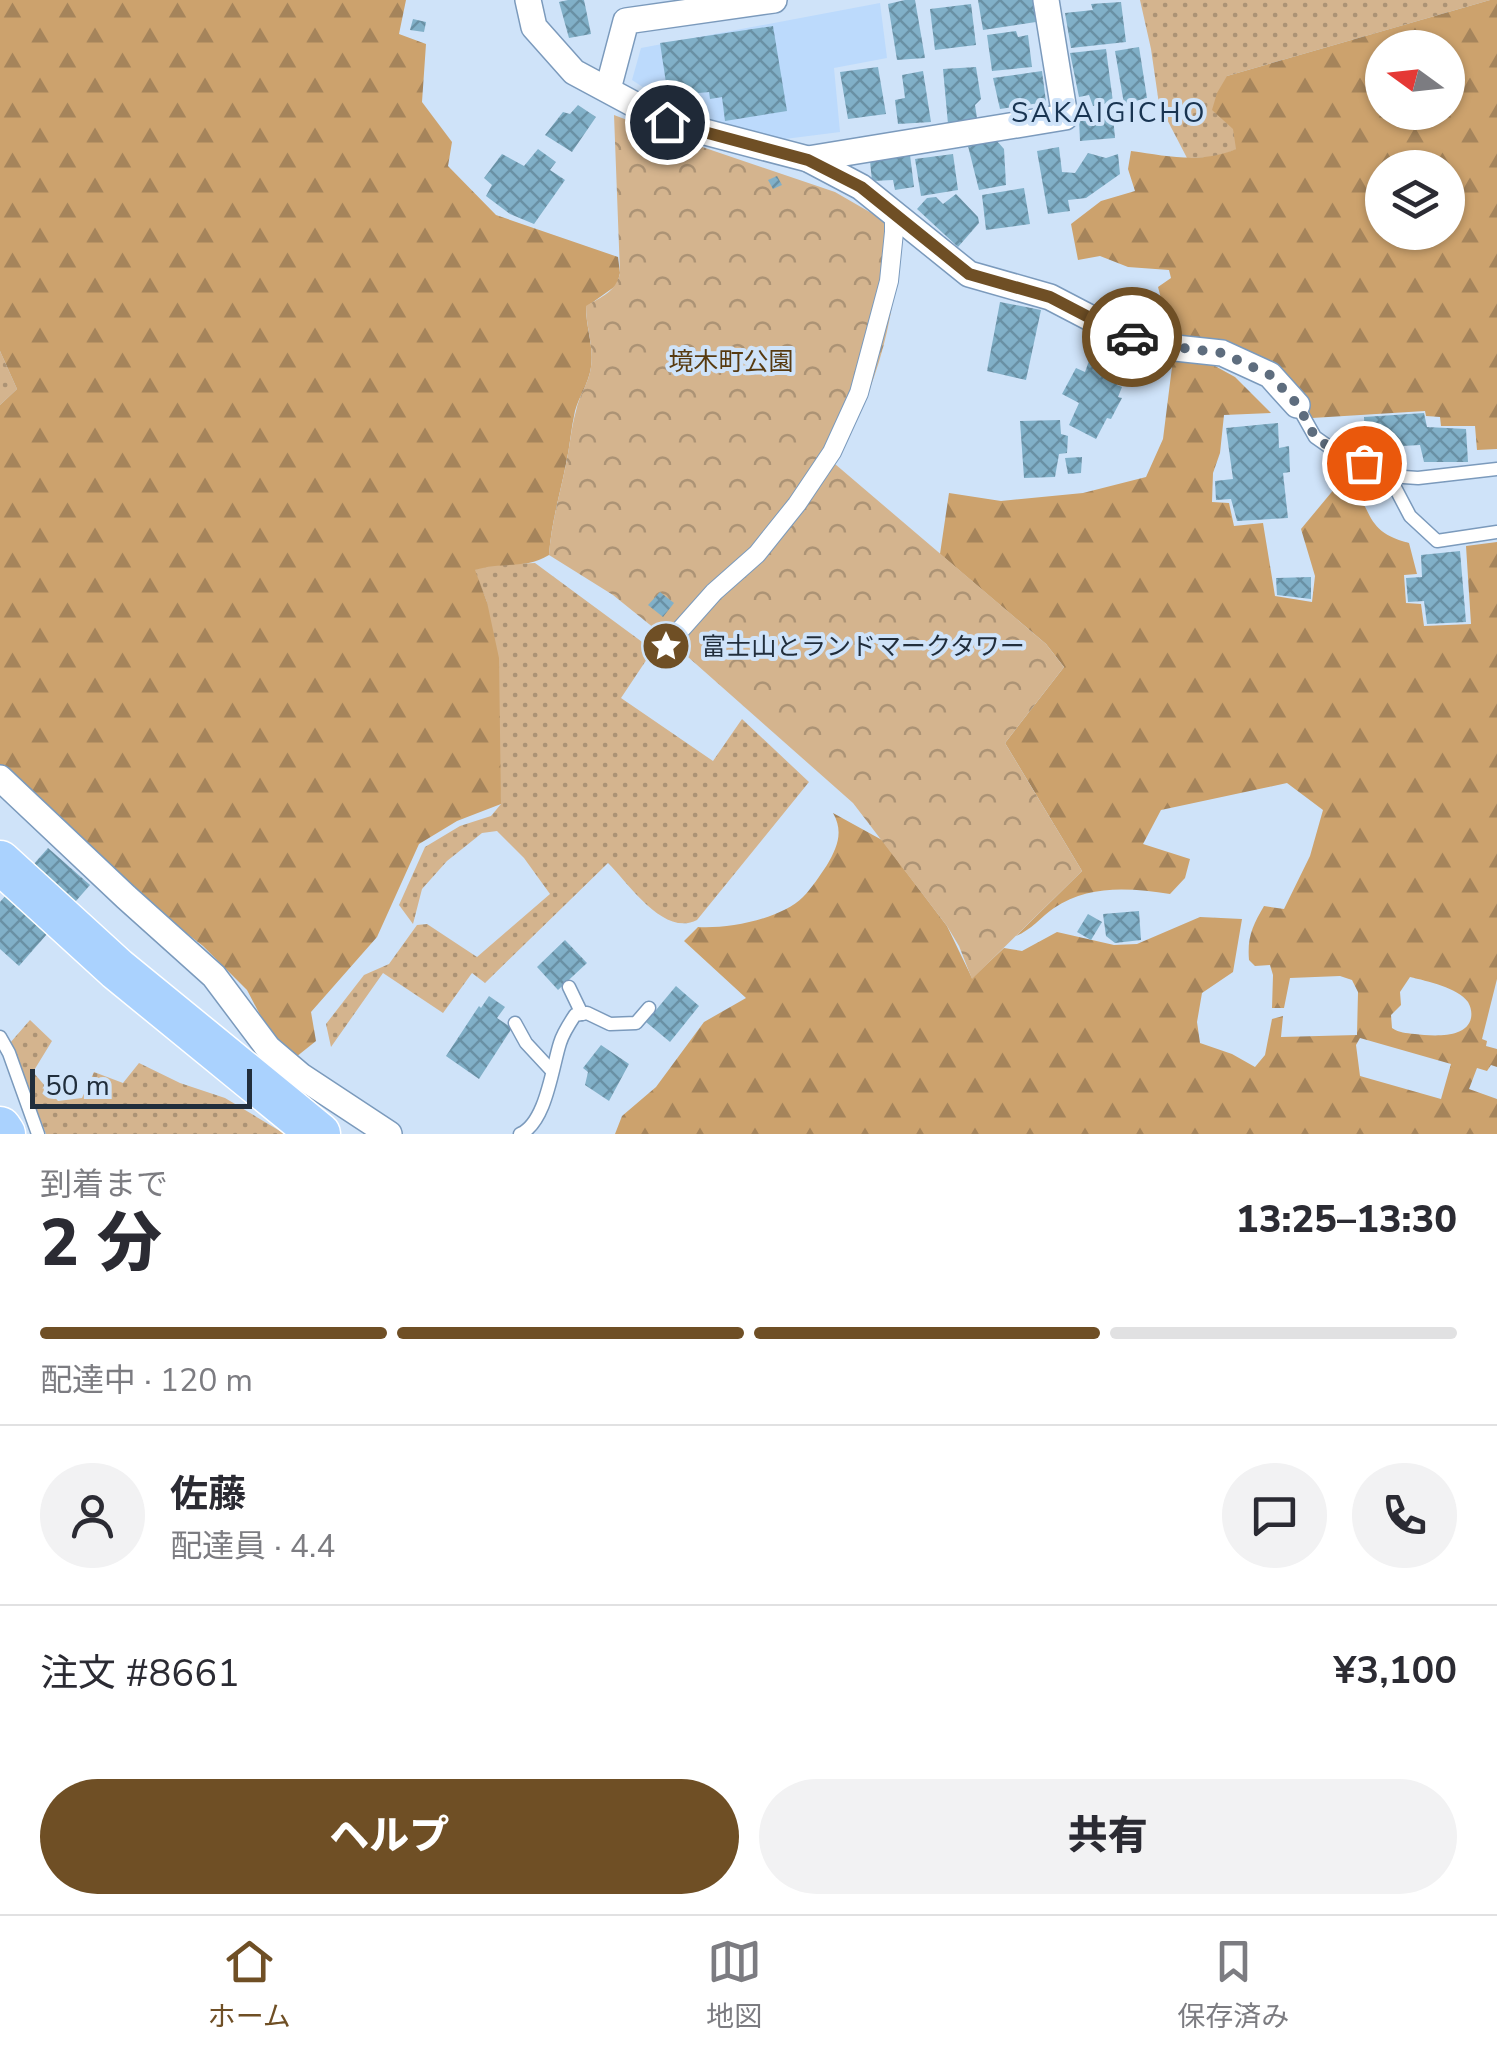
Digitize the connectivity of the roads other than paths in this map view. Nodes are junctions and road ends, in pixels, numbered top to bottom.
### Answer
1 (528, 0) edge
2 (774, 0) edge
3 (1046, 0) edge
4 (730, 3) edge
5 (621, 10) edge
6 (608, 89) junction
7 (808, 160) junction
8 (894, 212) junction
9 (1298, 405) joint
10 (1497, 468) edge
11 (1389, 476) junction
12 (1497, 532) edge
13 (666, 646) dead end
14 (0, 778) edge
15 (0, 862) edge
16 (0, 896) edge
17 (569, 988) dead end
18 (650, 1008) dead end
19 (582, 1014) junction
20 (515, 1024) dead end
21 (0, 1037) edge
22 (215, 1049) junction
23 (552, 1071) junction
24 (38, 1134) edge
25 (319, 1134) edge
26 (389, 1134) edge
27 (520, 1134) edge

1 - 6 street
2 - 4 street
3 - 7 street
4 - 5 street
5 - 6 street
6 - 7 street
7 - 8 street
8 - 9 street
8 - 13 street
9 - 11 lane
10 - 11 lane
11 - 12 lane
14 - 26 street
15 - 22 highway
16 - 22 highway
17 - 19 lane
18 - 19 lane
19 - 23 lane
20 - 23 lane
21 - 24 lane
22 - 25 highway
23 - 27 lane

